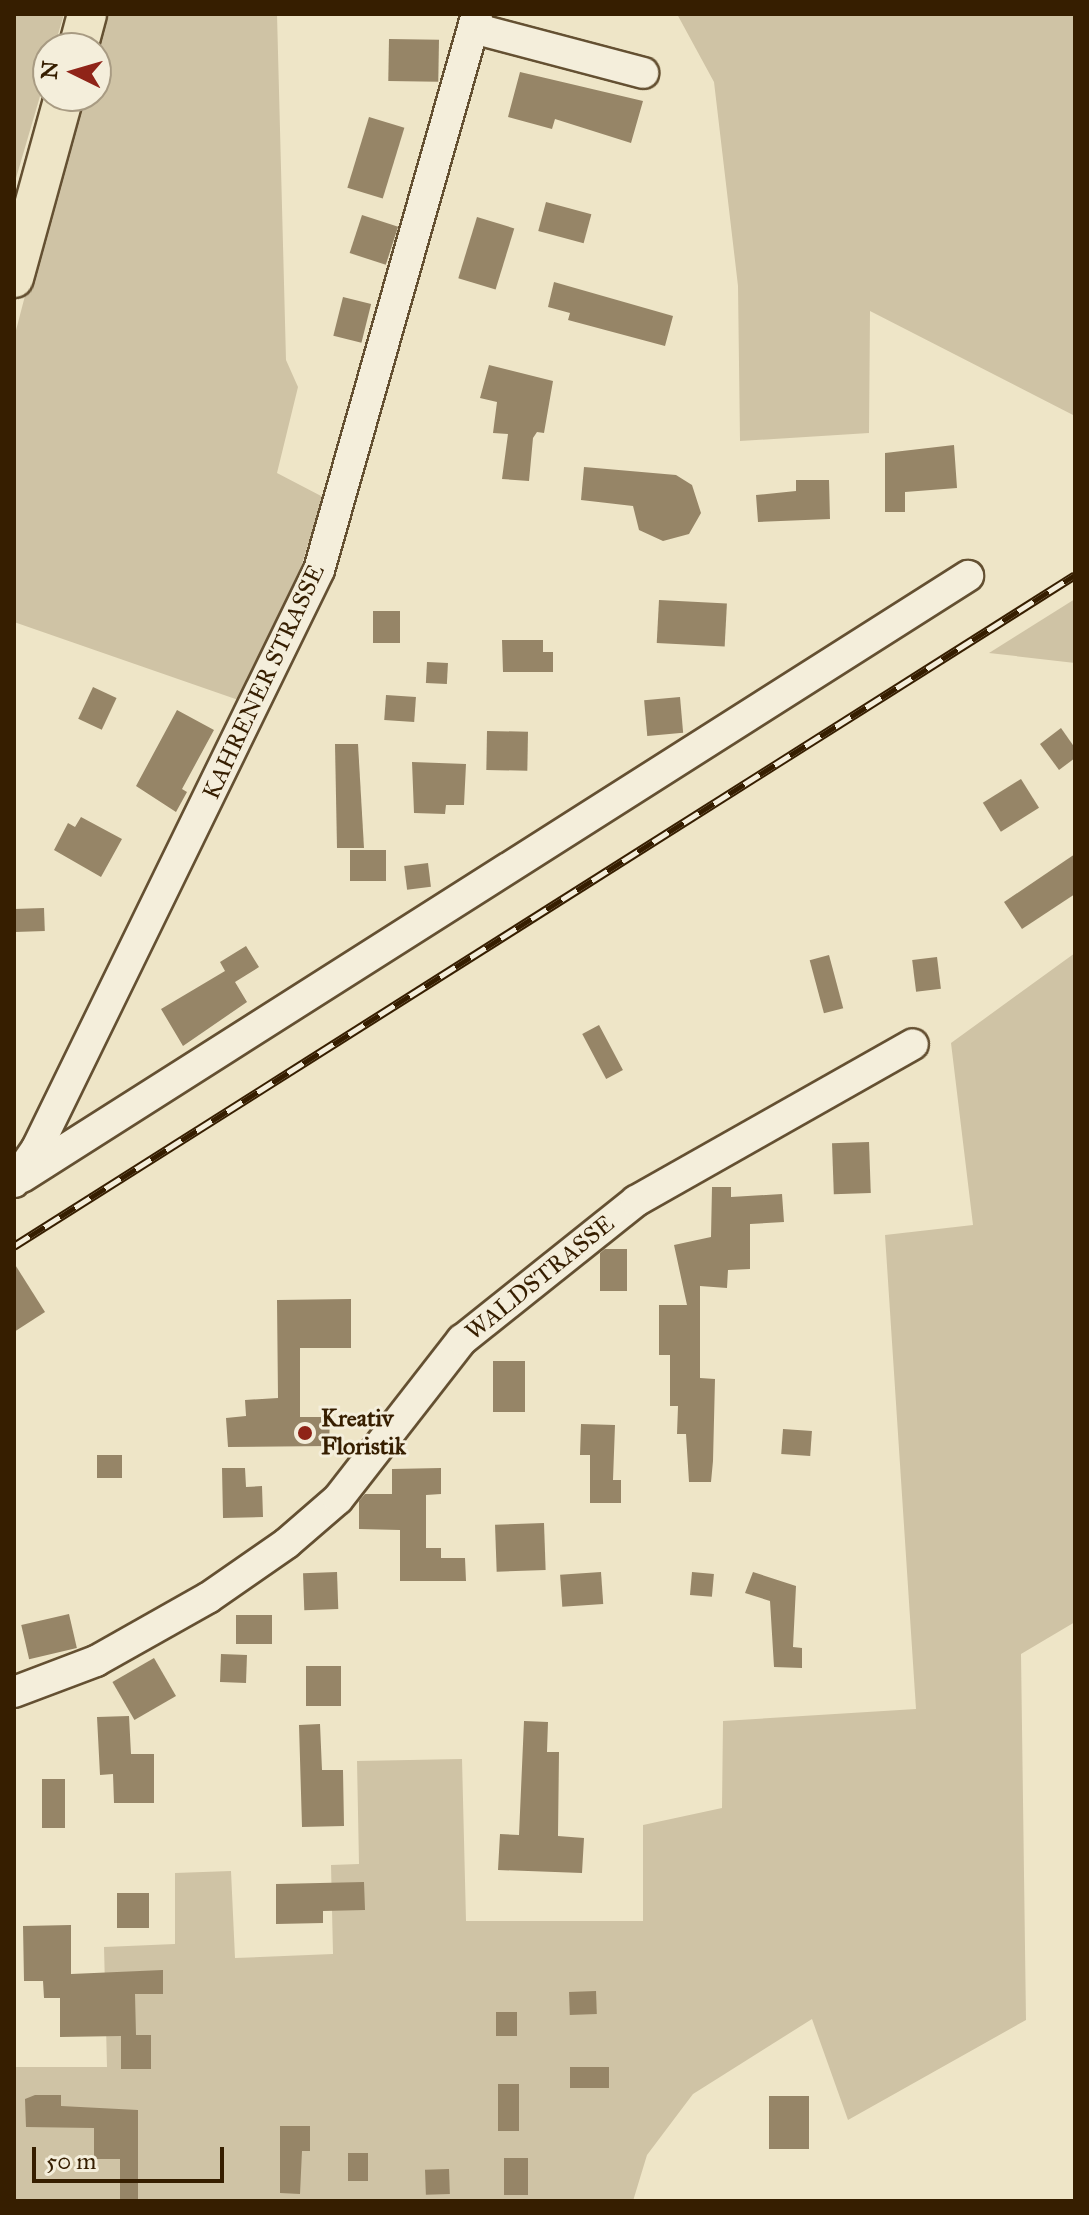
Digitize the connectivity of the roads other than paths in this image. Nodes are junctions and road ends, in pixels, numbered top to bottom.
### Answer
1 (477, 22) edge
2 (643, 73) dead end
3 (60, 112) edge
4 (14, 278) edge
5 (968, 576) dead end
6 (913, 1044) dead end
7 (14, 1182) edge
8 (14, 1692) edge

1 - 2 street
1 - 7 street, KAHRENER STRASSE
3 - 4 main road
5 - 7 street, KAHRENER STRASSE
6 - 8 street, WALDSTRASSE

